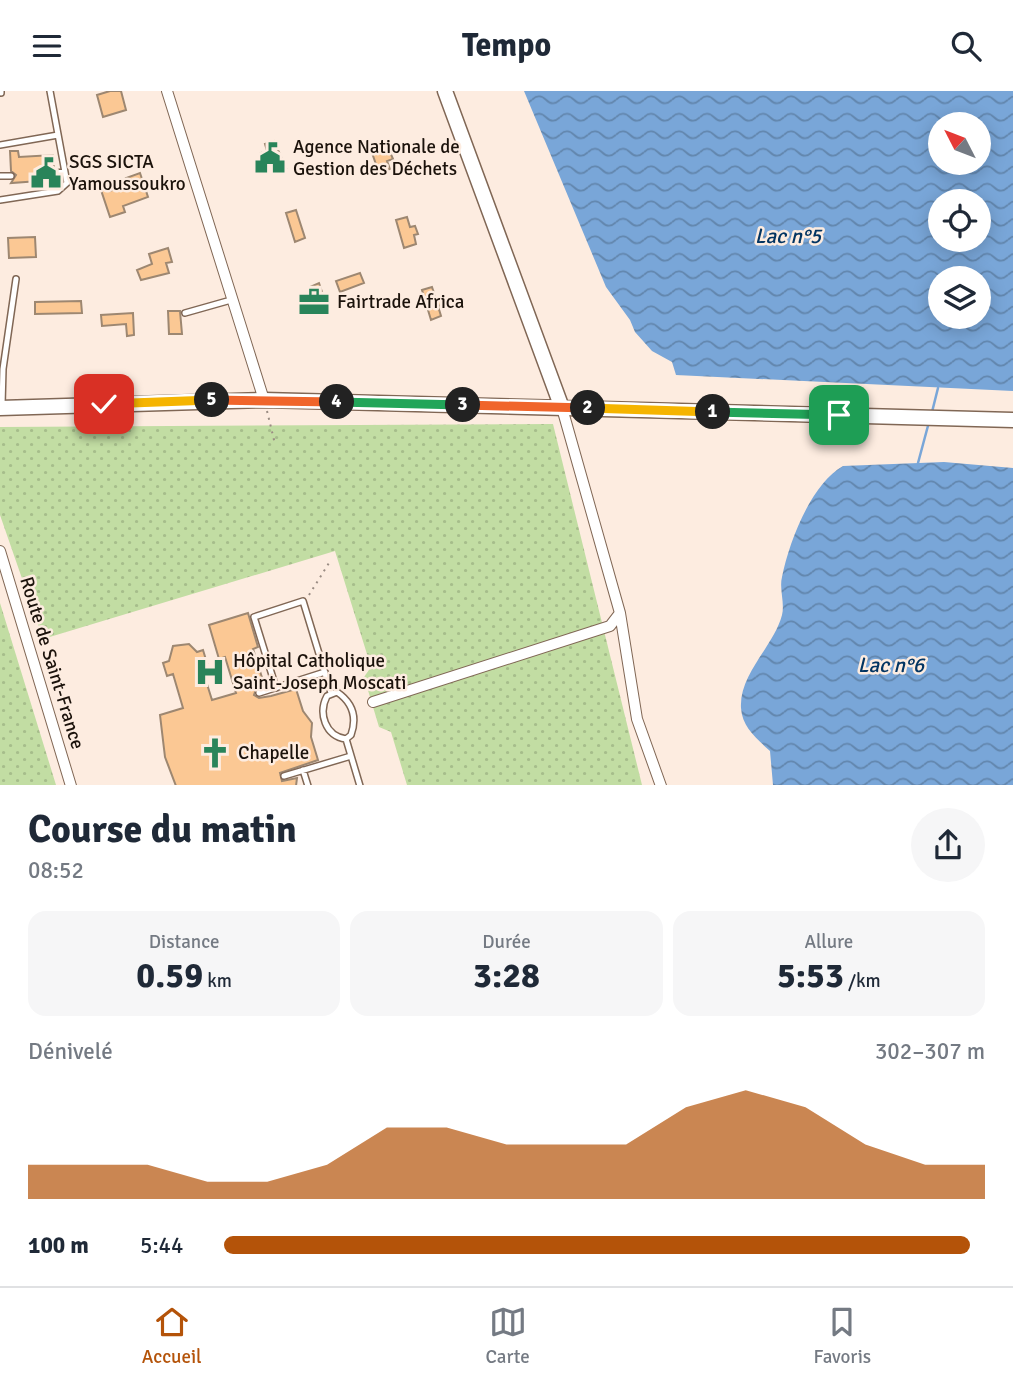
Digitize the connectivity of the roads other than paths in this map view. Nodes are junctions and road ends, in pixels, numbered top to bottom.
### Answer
1 (50, 91) edge
2 (167, 91) edge
3 (445, 91) edge
4 (58, 135) junction
5 (0, 145) edge
6 (65, 172) junction
7 (54, 173) dead end
8 (0, 176) edge
9 (11, 176) dead end
10 (0, 200) edge
11 (16, 279) dead end
12 (230, 300) junction
13 (185, 313) dead end
14 (264, 400) junction
15 (1, 407) edge
16 (562, 408) junction
17 (1013, 420) edge
18 (0, 551) edge
19 (620, 613) junction
20 (325, 672) junction
21 (276, 688) junction
22 (331, 692) junction
23 (259, 693) dead end
24 (373, 702) dead end
25 (346, 739) junction
26 (351, 755) junction
27 (303, 770) junction
28 (284, 776) dead end
29 (71, 785) edge
30 (308, 785) edge
31 (360, 785) edge
32 (661, 785) edge

1 - 4 lane
2 - 12 street
3 - 16 main road
4 - 5 lane
4 - 6 lane
6 - 7 lane
6 - 10 lane
8 - 9 lane
11 - 15 lane
12 - 13 lane
12 - 14 street
14 - 15 main road
14 - 16 main road
16 - 17 main road
16 - 19 street
18 - 29 street, Route de Saint-France
19 - 24 street
19 - 32 street
20 - 21 lane
20 - 21 lane
20 - 22 lane
21 - 23 lane
22 - 25 lane
22 - 25 lane
25 - 26 lane
26 - 27 lane
26 - 31 lane
27 - 28 lane
27 - 30 lane

